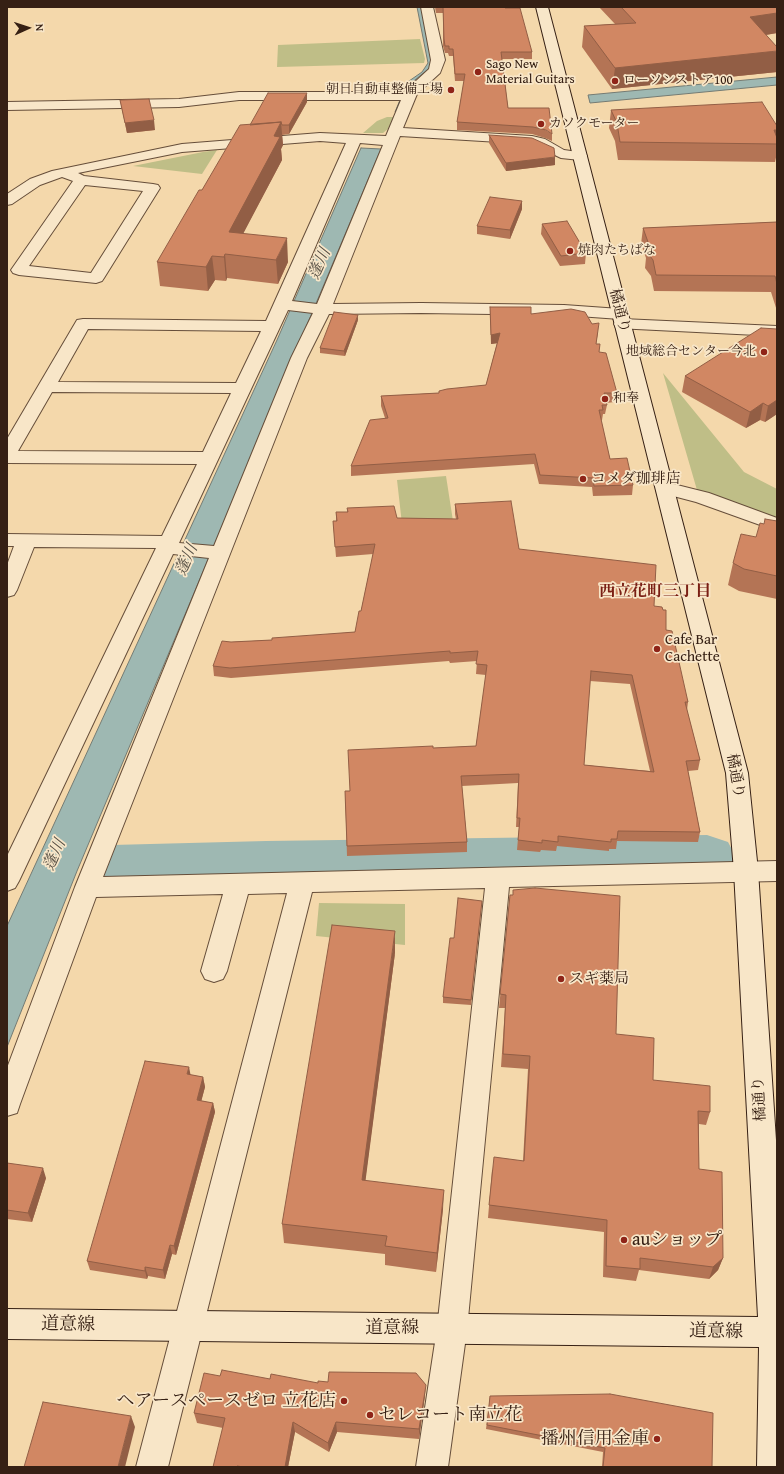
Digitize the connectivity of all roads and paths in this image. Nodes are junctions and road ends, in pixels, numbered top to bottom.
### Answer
1 (427, 7) edge
2 (542, 7) edge
3 (404, 97) junction
4 (7, 106) edge
5 (393, 136) junction
6 (355, 139) junction
7 (580, 156) junction
8 (65, 172) junction
9 (81, 180) junction
10 (7, 201) edge
11 (286, 306) junction
12 (320, 309) junction
13 (621, 319) junction
14 (272, 326) junction
15 (777, 330) edge
16 (46, 387) junction
17 (243, 388) junction
18 (7, 454) edge
19 (7, 457) edge
20 (209, 458) junction
21 (665, 488) junction
22 (777, 527) edge
23 (16, 540) edge
24 (172, 545) junction
25 (218, 553) junction
26 (7, 590) edge
27 (746, 871) junction
28 (777, 871) edge
29 (498, 878) junction
30 (7, 881) edge
31 (302, 883) junction
32 (238, 885) junction
33 (87, 887) junction
34 (214, 971) dead end
35 (7, 1104) edge
36 (7, 1324) edge
37 (189, 1326) junction
38 (452, 1329) junction
39 (776, 1332) edge
40 (152, 1467) edge
41 (432, 1467) edge
42 (773, 1467) edge

1 - 3 street
2 - 7 street, 橘通り
3 - 4 street
3 - 5 street
5 - 6 street
5 - 7 street
5 - 12 street
6 - 8 street
6 - 11 street
7 - 13 street, 橘通り
8 - 9 street
8 - 10 street
9 - 9 street
11 - 12 street
11 - 14 street
12 - 13 street
12 - 25 street
13 - 15 street
13 - 21 street, 橘通り
14 - 16 street
14 - 17 street
16 - 17 street
16 - 18 street
17 - 20 street
19 - 20 street
20 - 24 street
21 - 22 street
21 - 27 street, 橘通り
23 - 24 street
23 - 26 street
24 - 25 street
24 - 30 street
25 - 33 street
27 - 28 street
27 - 29 street
27 - 39 street, 橘通り
29 - 31 street
29 - 38 street
31 - 32 street
31 - 37 street
32 - 33 street
32 - 34 street
33 - 35 street
36 - 37 street, 道意線
37 - 38 street, 道意線
37 - 40 street
38 - 39 street, 道意線
38 - 41 street
39 - 42 street, 橘通り

